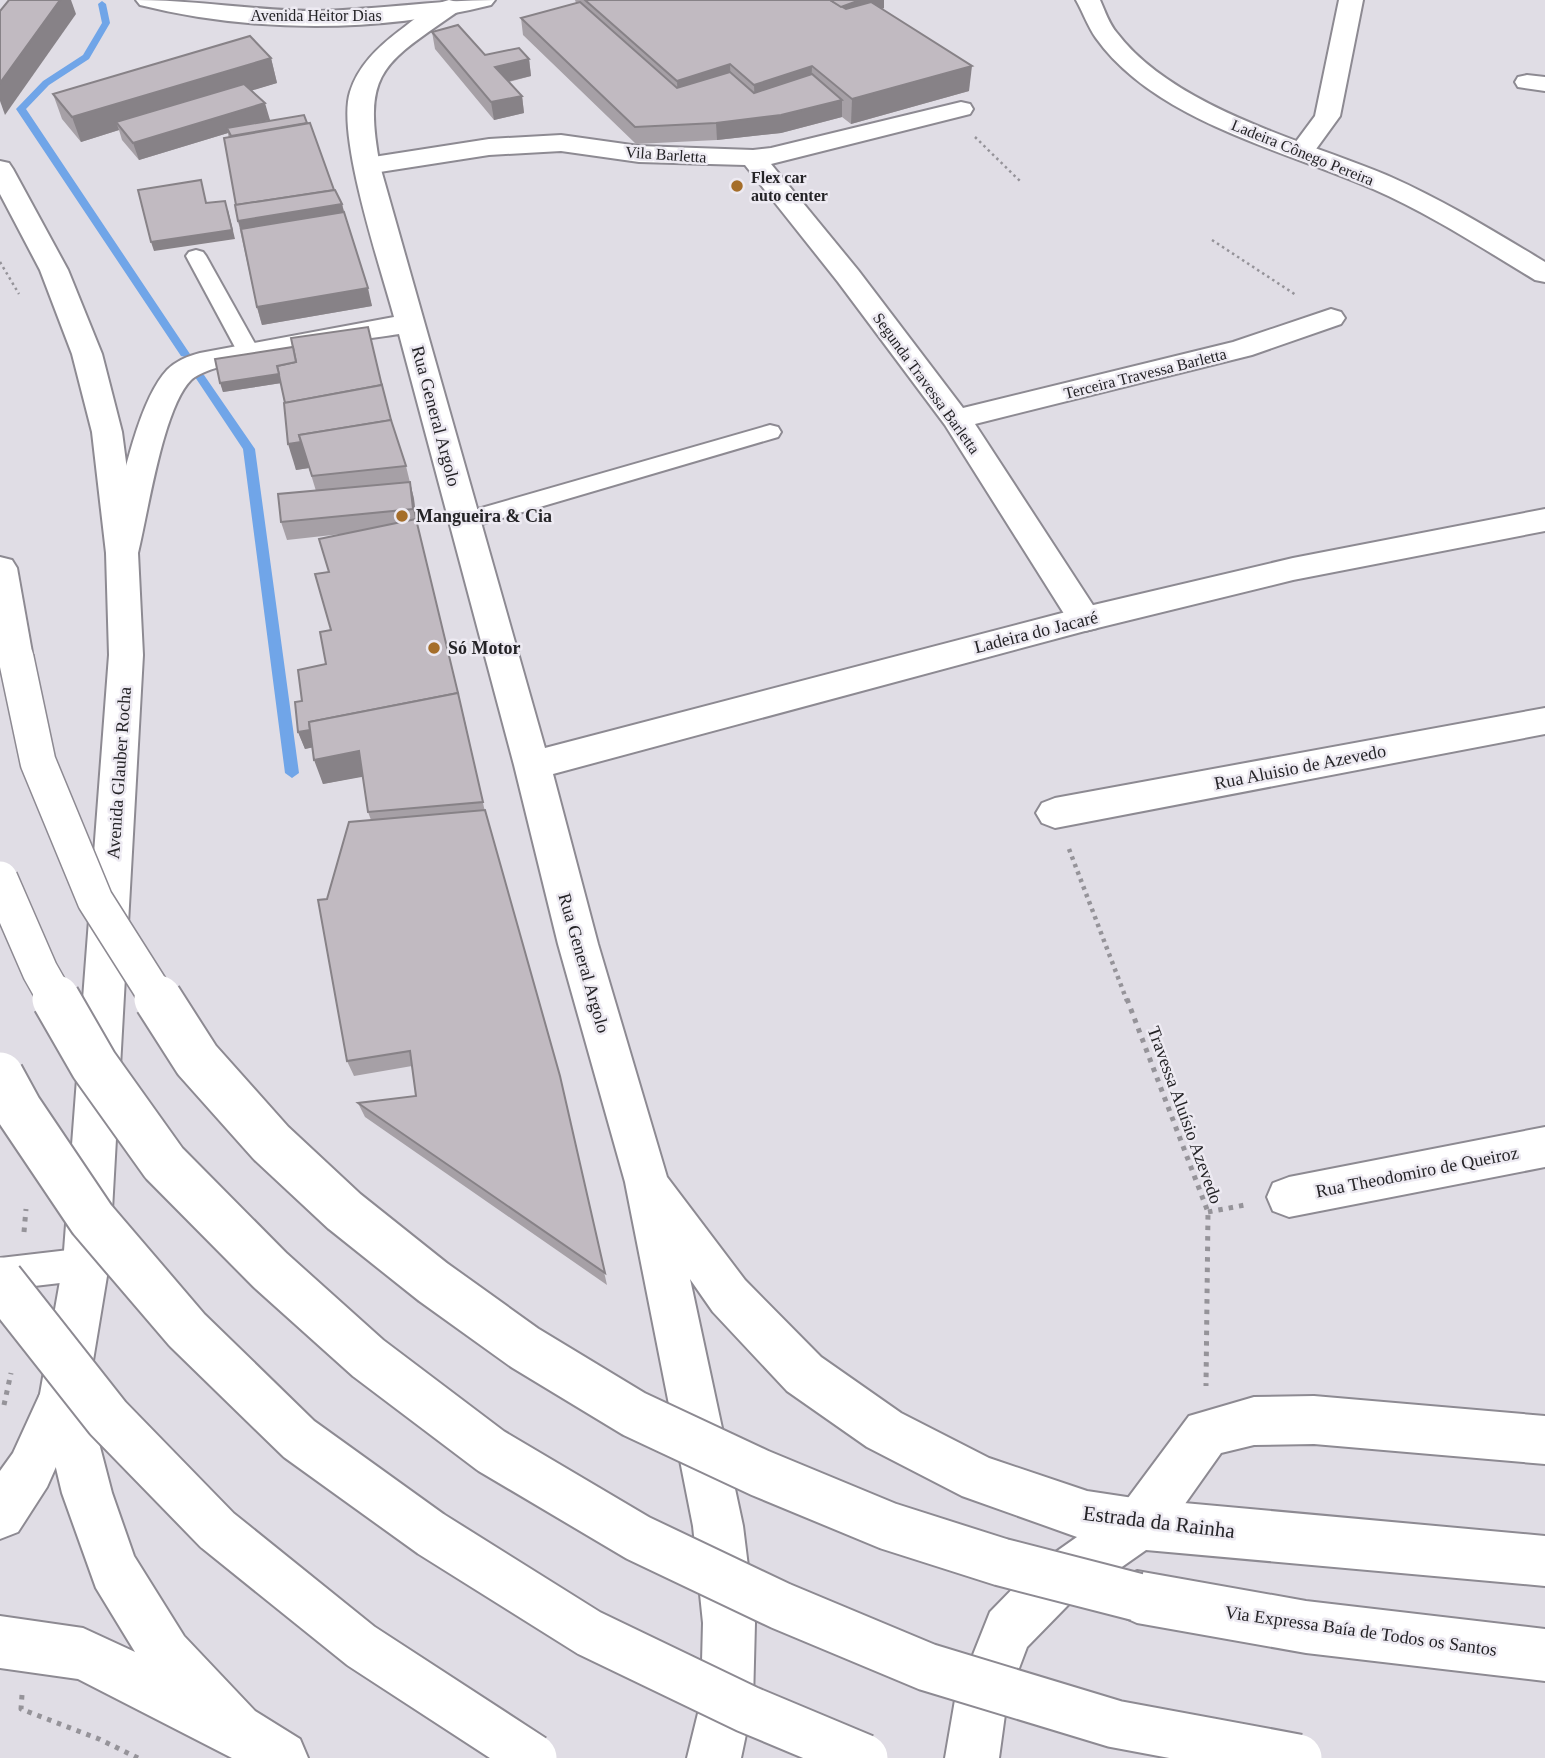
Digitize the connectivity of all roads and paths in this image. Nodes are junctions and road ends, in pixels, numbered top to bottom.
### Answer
1 (148, 0) edge
2 (370, 0) edge
3 (483, 0) edge
4 (1088, 0) edge
5 (1351, 0) edge
6 (449, 7) junction
7 (955, 111) joint
8 (1302, 151) junction
9 (753, 158) junction
10 (367, 166) junction
11 (0, 169) edge
12 (1022, 183) dead end
13 (1212, 240) dead end
14 (196, 256) dead end
15 (1545, 274) edge
16 (1331, 318) joint
17 (411, 323) junction
18 (248, 351) junction
19 (956, 419) junction
20 (770, 432) dead end
21 (1545, 520) edge
22 (465, 521) junction
23 (122, 553) junction
24 (0, 568) edge
25 (1085, 620) junction
26 (1545, 721) edge
27 (532, 765) junction
28 (1055, 813) joint
29 (0, 879) edge
30 (0, 1076) edge
31 (1545, 1147) edge
32 (647, 1182) junction
33 (1289, 1197) dead end
34 (86, 1264) junction
35 (0, 1273) edge
36 (0, 1281) edge
37 (64, 1398) junction
38 (1206, 1433) junction
39 (1545, 1440) edge
40 (0, 1514) edge
41 (1140, 1524) junction
42 (1545, 1561) edge
43 (14, 1644) edge
44 (1545, 1655) edge
45 (236, 1730) junction
46 (138, 1758) edge
47 (281, 1758) edge
48 (533, 1758) edge
49 (714, 1758) edge
50 (864, 1758) edge
51 (972, 1758) edge
52 (1298, 1758) edge

1 - 6 main road, Avenida Heitor Dias
2 - 6 main road
3 - 6 main road, Avenida Heitor Dias
4 - 8 main road, Ladeira Cônego Pereira
5 - 8 main road
6 - 10 main road, Rua General Argolo
7 - 9 main road, Vila Barletta
7 - 12 path
8 - 15 main road, Ladeira Cônego Pereira
9 - 10 main road, Vila Barletta
9 - 19 main road, Segunda Travessa Barletta
10 - 17 main road, Rua General Argolo
11 - 23 main road, Avenida Glauber Rocha
13 - 16 path
14 - 18 lane
16 - 19 main road, Terceira Travessa Barletta
17 - 18 main road
17 - 22 main road, Rua General Argolo
18 - 23 main road
19 - 25 main road, Segunda Travessa Barletta
20 - 22 lane
21 - 25 main road, Ladeira do Jacaré
22 - 27 main road, Rua General Argolo
23 - 34 main road, Avenida Glauber Rocha
24 - 44 main road, Via Expressa Baía de Todos os Santos, bridge
25 - 27 main road, Ladeira do Jacaré
26 - 28 main road, Rua Aluisio de Azevedo
27 - 32 main road, Rua General Argolo
28 - 38 path, Travessa Aluísio Azevedo
29 - 52 main road, bridge
30 - 50 main road, bridge
31 - 33 main road, Rua Theodomiro de Queiroz
32 - 41 main road, Estrada da Rainha
32 - 49 main road, Rua General Argolo
34 - 35 lane
34 - 37 main road, Avenida Glauber Rocha
36 - 48 main road, bridge
37 - 40 main road, Avenida Glauber Rocha
37 - 45 main road, Avenida Glauber Rocha
38 - 39 main road
38 - 41 main road
41 - 42 main road, Estrada da Rainha
41 - 51 main road
43 - 45 main road
43 - 46 path
45 - 47 main road

